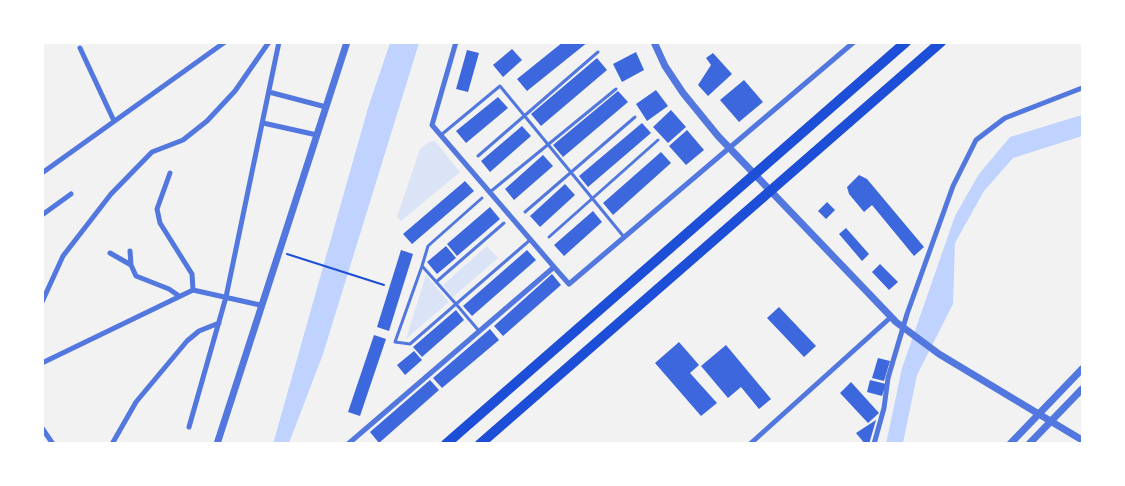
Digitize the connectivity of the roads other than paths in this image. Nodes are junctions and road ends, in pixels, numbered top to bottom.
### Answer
1 (225, 42) edge
2 (269, 42) edge
3 (279, 42) edge
4 (347, 42) edge
5 (456, 42) edge
6 (652, 42) edge
7 (854, 42) edge
8 (906, 42) edge
9 (942, 42) edge
10 (80, 48) dead end
11 (598, 52) dead end
12 (1082, 88) edge
13 (616, 89) dead end
14 (269, 92) junction
15 (326, 107) junction
16 (524, 116) junction
17 (635, 117) dead end
18 (114, 121) junction
19 (262, 123) junction
20 (317, 135) junction
21 (441, 135) junction
22 (658, 140) dead end
23 (548, 145) junction
24 (730, 149) junction
25 (478, 156) dead end
26 (42, 173) edge
27 (170, 173) dead end
28 (571, 173) junction
29 (490, 192) junction
30 (71, 194) dead end
31 (482, 198) dead end
32 (592, 199) junction
33 (525, 212) dead end
34 (42, 215) edge
35 (504, 223) dead end
36 (549, 237) dead end
37 (624, 238) junction
38 (530, 240) junction
39 (130, 252) dead end
40 (110, 253) dead end
41 (131, 265) junction
42 (422, 266) junction
43 (554, 267) junction
44 (436, 282) junction
45 (193, 290) junction
46 (180, 296) junction
47 (226, 297) junction
48 (42, 302) edge
49 (456, 304) junction
50 (260, 305) junction
51 (894, 320) junction
52 (219, 323) junction
53 (479, 331) junction
54 (42, 363) edge
55 (1082, 369) edge
56 (1082, 389) edge
57 (1038, 414) junction
58 (1051, 421) junction
59 (189, 427) dead end
60 (42, 428) edge
61 (1082, 440) edge
62 (53, 444) edge
63 (112, 444) edge
64 (217, 444) edge
65 (348, 444) edge
66 (446, 444) edge
67 (480, 444) edge
68 (750, 444) edge
69 (874, 444) edge
70 (1010, 444) edge
71 (1029, 444) edge

1 - 18 street
2 - 48 street
3 - 14 street
4 - 15 street
5 - 21 street
6 - 24 street
7 - 24 street
8 - 66 highway
9 - 67 highway
10 - 18 street
11 - 16 lane
12 - 69 street
13 - 23 lane
14 - 15 street
14 - 19 street
15 - 20 street
16 - 21 lane
16 - 23 lane
16 - 25 lane
17 - 28 lane
18 - 26 street
19 - 20 street
19 - 47 street
20 - 50 street
21 - 29 street
22 - 32 lane
23 - 28 lane
23 - 29 lane
24 - 37 street
24 - 51 street
27 - 45 street
28 - 32 lane
28 - 33 lane
29 - 38 street
30 - 34 street
31 - 42 lane
32 - 36 lane
32 - 37 lane
35 - 44 lane
37 - 43 street
38 - 43 street
38 - 49 lane
39 - 41 street
40 - 41 street
41 - 46 street
42 - 44 lane
42 - 49 lane
43 - 53 street
44 - 49 lane
45 - 46 street
45 - 47 street
46 - 54 street
47 - 50 street
47 - 52 street
49 - 53 lane
50 - 64 street
51 - 57 street
51 - 68 street
52 - 59 street
52 - 63 street
53 - 65 street
55 - 57 street
56 - 58 street
57 - 58 street
57 - 70 street
58 - 61 street
58 - 71 street
60 - 62 street

